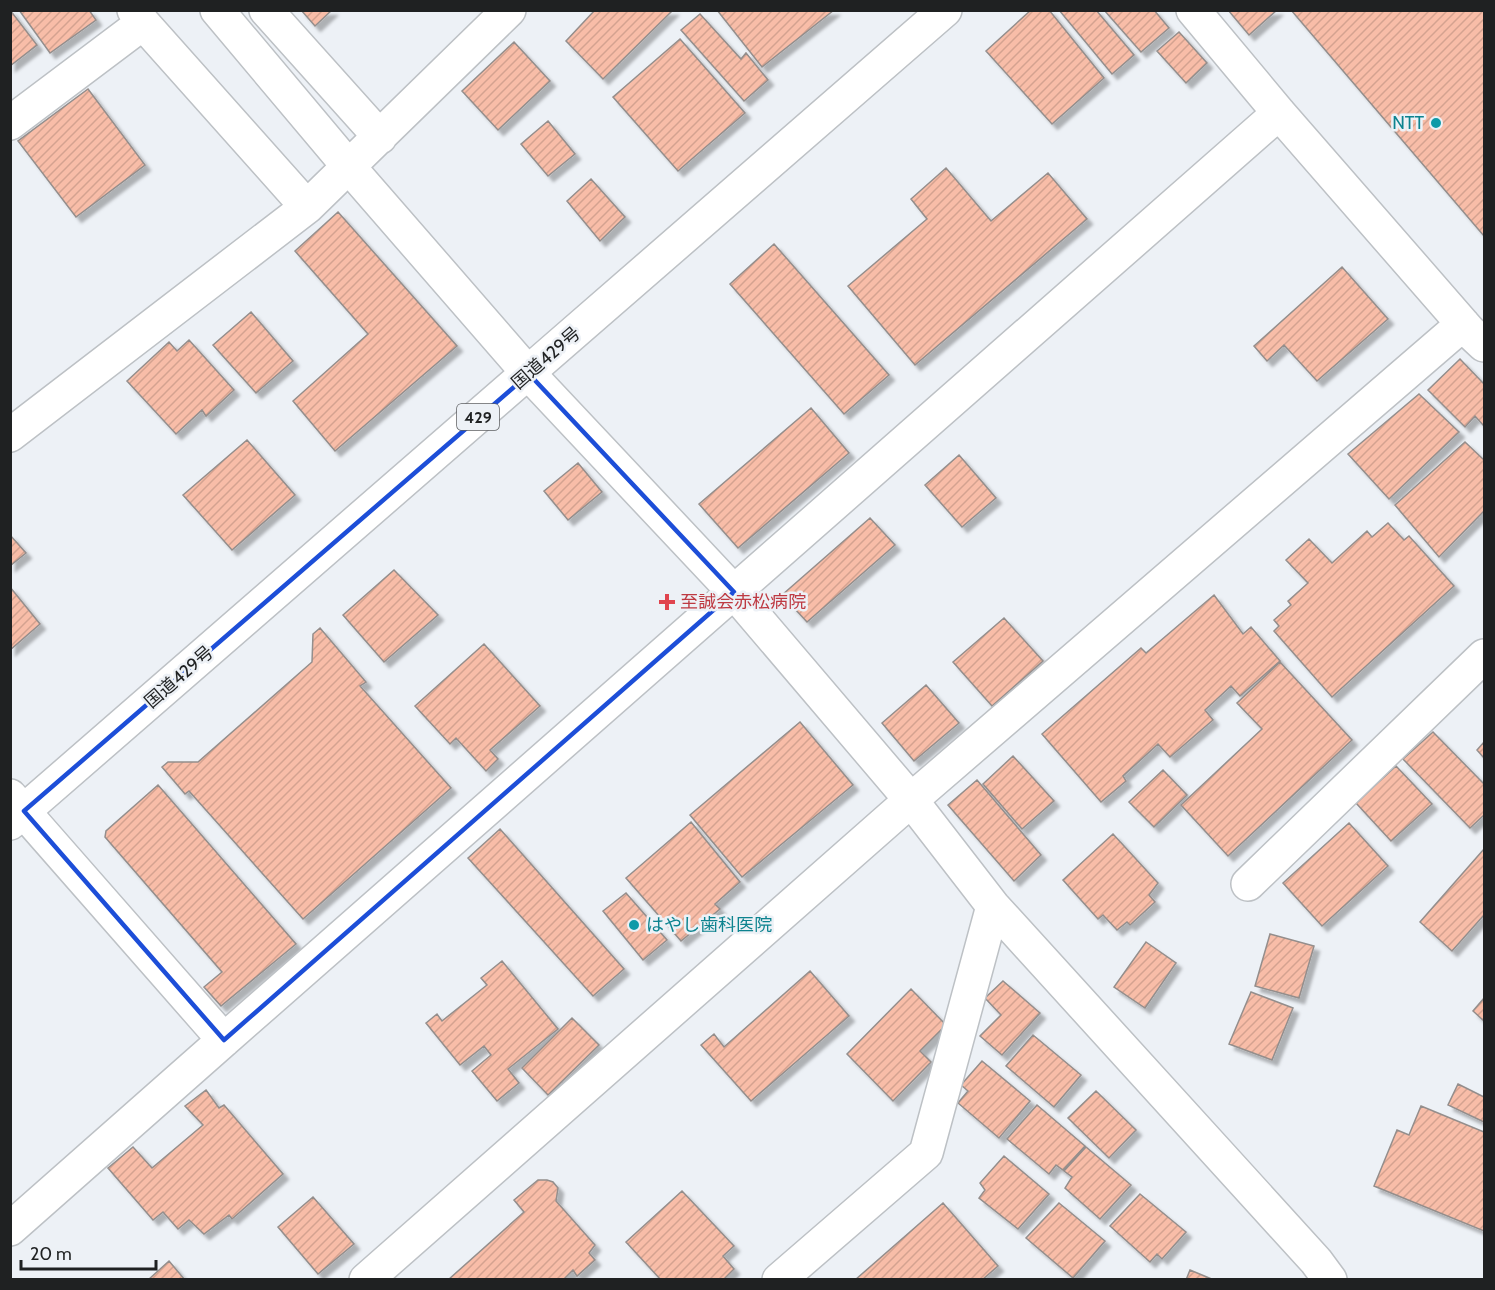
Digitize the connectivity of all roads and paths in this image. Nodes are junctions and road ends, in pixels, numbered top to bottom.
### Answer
1 (217, 10) edge
2 (266, 10) edge
3 (509, 10) edge
4 (945, 10) edge
5 (1193, 10) edge
6 (139, 17) edge
7 (1279, 113) junction
8 (10, 123) edge
9 (380, 137) junction
10 (349, 167) junction
11 (307, 207) junction
12 (1475, 329) edge
13 (529, 374) junction
14 (10, 435) edge
15 (734, 592) junction
16 (1485, 656) edge
17 (911, 800) junction
18 (15, 810) edge
19 (1248, 884) dead end
20 (993, 906) junction
21 (224, 1040) junction
22 (10, 1229) edge
23 (1318, 1274) edge
24 (366, 1280) edge
25 (779, 1280) edge

1 - 10 main road
2 - 9 main road
3 - 9 main road
4 - 13 main road, 国道429号 / 429
5 - 7 main road
6 - 8 main road
6 - 11 main road
7 - 12 main road
7 - 15 main road
9 - 10 main road
10 - 11 main road
10 - 13 main road
11 - 14 main road
12 - 17 main road
13 - 15 main road
13 - 18 main road, 国道429号 / 429
15 - 17 main road
15 - 21 main road
16 - 19 main road
17 - 20 main road
17 - 24 main road
18 - 21 main road
20 - 23 main road
20 - 25 main road
21 - 22 main road

